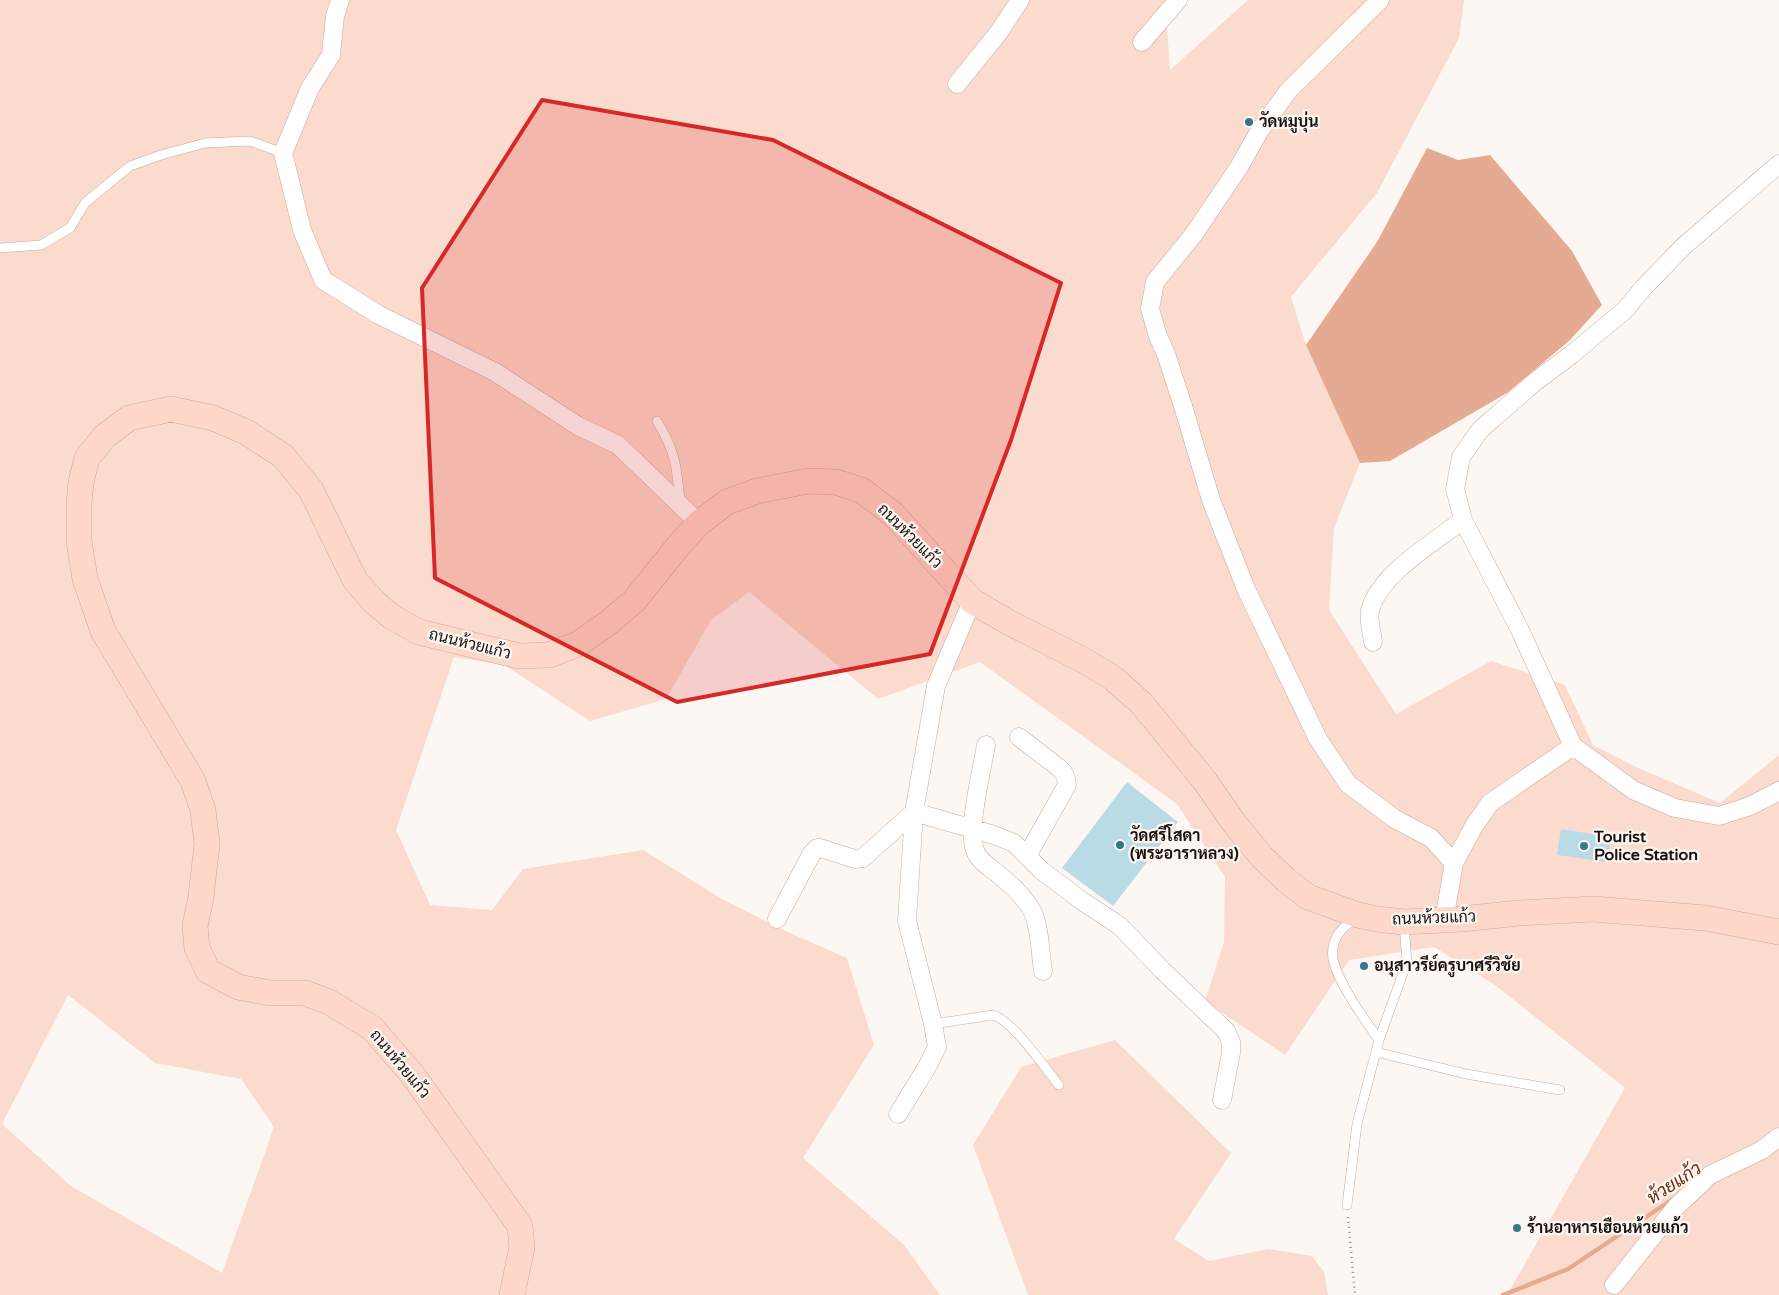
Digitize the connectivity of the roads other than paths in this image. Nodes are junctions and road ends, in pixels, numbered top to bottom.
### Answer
1 (340, 0) edge
2 (1020, 0) edge
3 (1178, 0) edge
4 (1380, 0) edge
5 (1142, 42) dead end
6 (957, 84) dead end
7 (283, 152) junction
8 (1779, 164) edge
9 (0, 248) edge
10 (657, 421) dead end
11 (680, 504) junction
12 (1463, 520) junction
13 (699, 523) junction
14 (972, 601) junction
15 (1373, 642) dead end
16 (1019, 737) dead end
17 (986, 745) dead end
18 (1573, 746) junction
19 (1779, 791) edge
20 (914, 812) junction
21 (972, 829) junction
22 (1027, 856) junction
23 (1454, 863) junction
24 (1358, 915) junction
25 (777, 919) dead end
26 (1444, 920) junction
27 (1404, 922) junction
28 (1779, 932) edge
29 (1043, 971) dead end
30 (933, 1024) junction
31 (1379, 1040) junction
32 (1376, 1052) junction
33 (1058, 1085) dead end
34 (1560, 1090) dead end
35 (1222, 1100) dead end
36 (898, 1114) dead end
37 (1779, 1137) edge
38 (1347, 1205) road end
39 (1614, 1285) dead end
40 (512, 1295) edge

1 - 7 street
2 - 6 street
3 - 5 street
4 - 23 street
7 - 9 lane
7 - 11 street
8 - 12 street
10 - 11 lane
11 - 13 street
12 - 15 street
12 - 18 street
13 - 14 main road, ถนนห้วยแก้ว
13 - 40 main road, ถนนห้วยแก้ว
14 - 20 street
14 - 24 main road, ถนนห้วยแก้ว
16 - 22 street
17 - 21 street
18 - 19 street
18 - 23 street
20 - 21 street
20 - 25 street
20 - 30 street
21 - 22 street
21 - 29 street
22 - 35 street
23 - 26 street
24 - 27 main road, ถนนห้วยแก้ว
24 - 31 lane
26 - 27 main road, ถนนห้วยแก้ว
26 - 28 main road, ถนนห้วยแก้ว
27 - 31 lane
30 - 33 lane
30 - 36 street
31 - 32 lane
32 - 34 lane
32 - 38 lane
37 - 39 street

